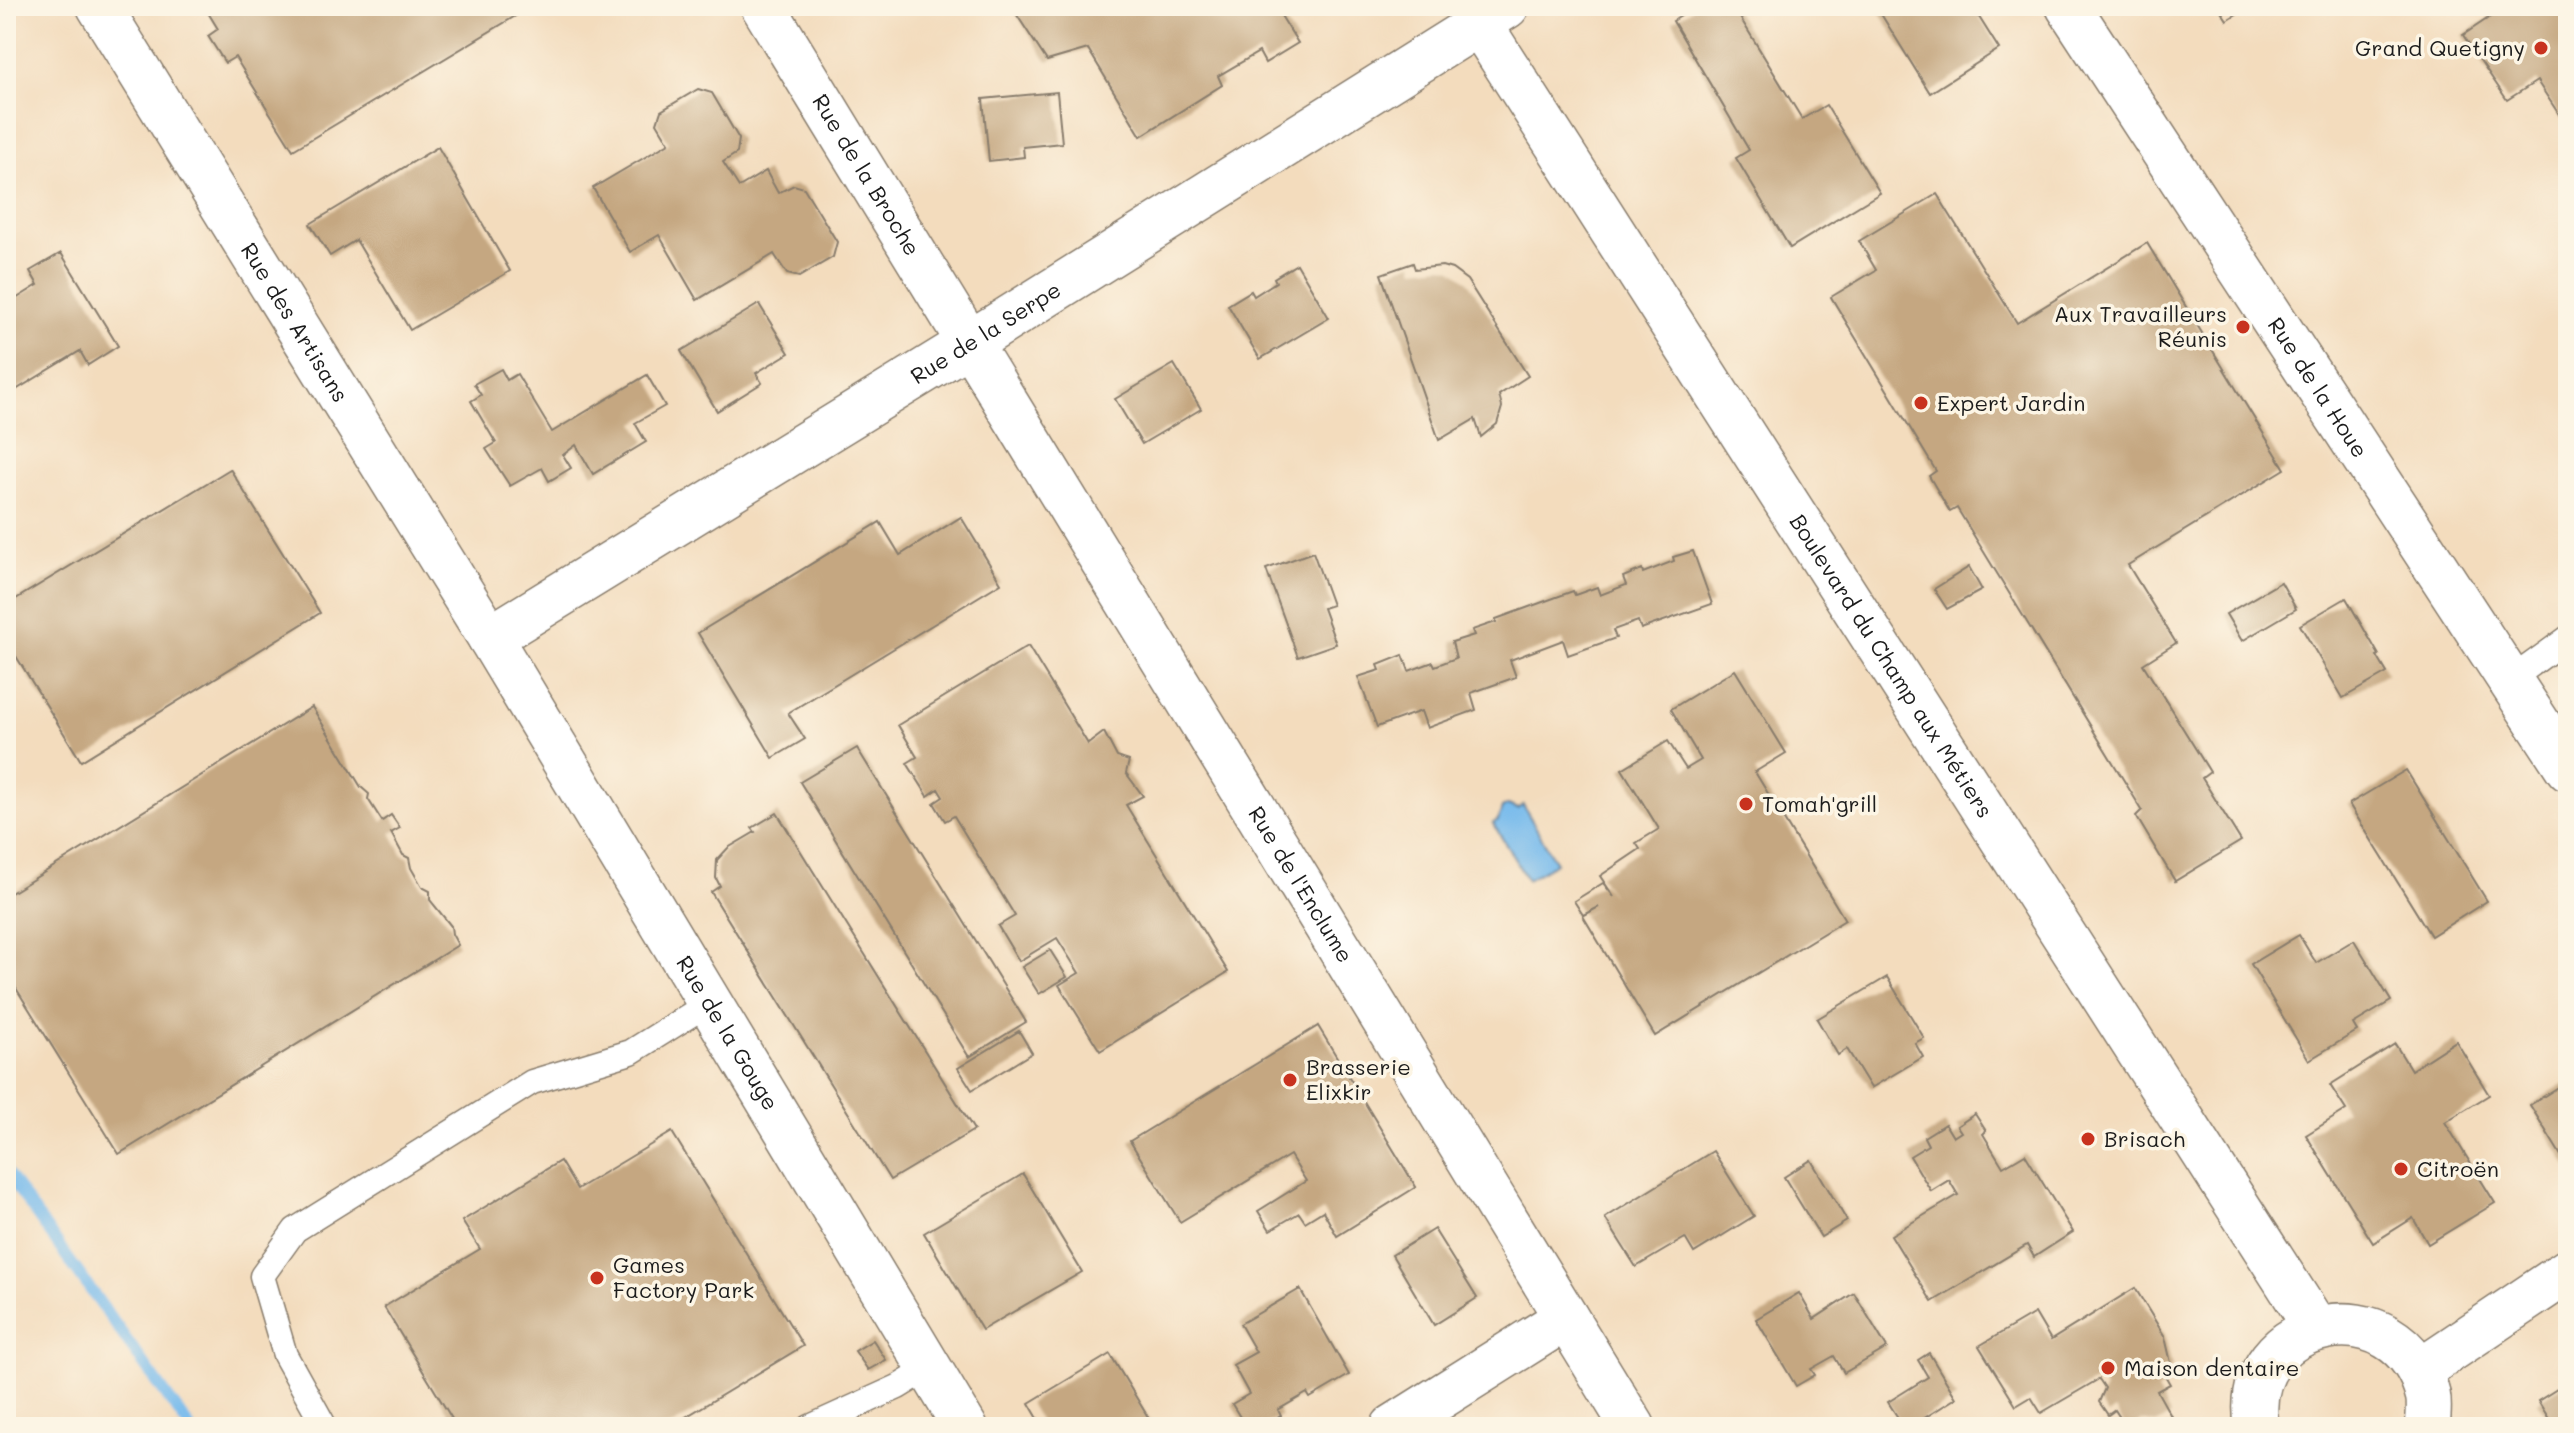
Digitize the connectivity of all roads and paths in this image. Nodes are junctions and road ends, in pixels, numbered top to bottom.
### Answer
1 (99, 6) edge
2 (763, 6) edge
3 (2068, 6) edge
4 (1484, 12) edge
5 (968, 344) junction
6 (490, 638) junction
7 (2568, 638) edge
8 (2510, 680) junction
9 (2568, 769) edge
10 (709, 1003) junction
11 (2568, 1271) edge
12 (1566, 1318) junction
13 (2316, 1328) junction
14 (929, 1368) junction
15 (2419, 1371) junction
16 (325, 1427) edge
17 (810, 1427) edge
18 (965, 1427) edge
19 (1393, 1427) edge
20 (1633, 1427) edge
21 (2257, 1427) edge
22 (2428, 1427) edge

1 - 6 street, Rue des Artisans
2 - 5 street, Rue de la Broche
3 - 8 street, Rue de la Houe
4 - 5 street, Rue de la Serpe
4 - 13 street, Boulevard du Champ aux Métiers
5 - 6 street, Rue de la Serpe
5 - 12 street, Rue de l'Enclume
6 - 10 street, Rue de la Gouge
7 - 8 lane
8 - 9 street, Rue de la Houe
10 - 14 street, Rue de la Gouge
10 - 16 lane
11 - 15 street
12 - 19 street
12 - 20 street, Rue de l'Enclume
13 - 15 street
13 - 21 street
14 - 17 lane
14 - 18 street, Rue de la Gouge
15 - 22 street

